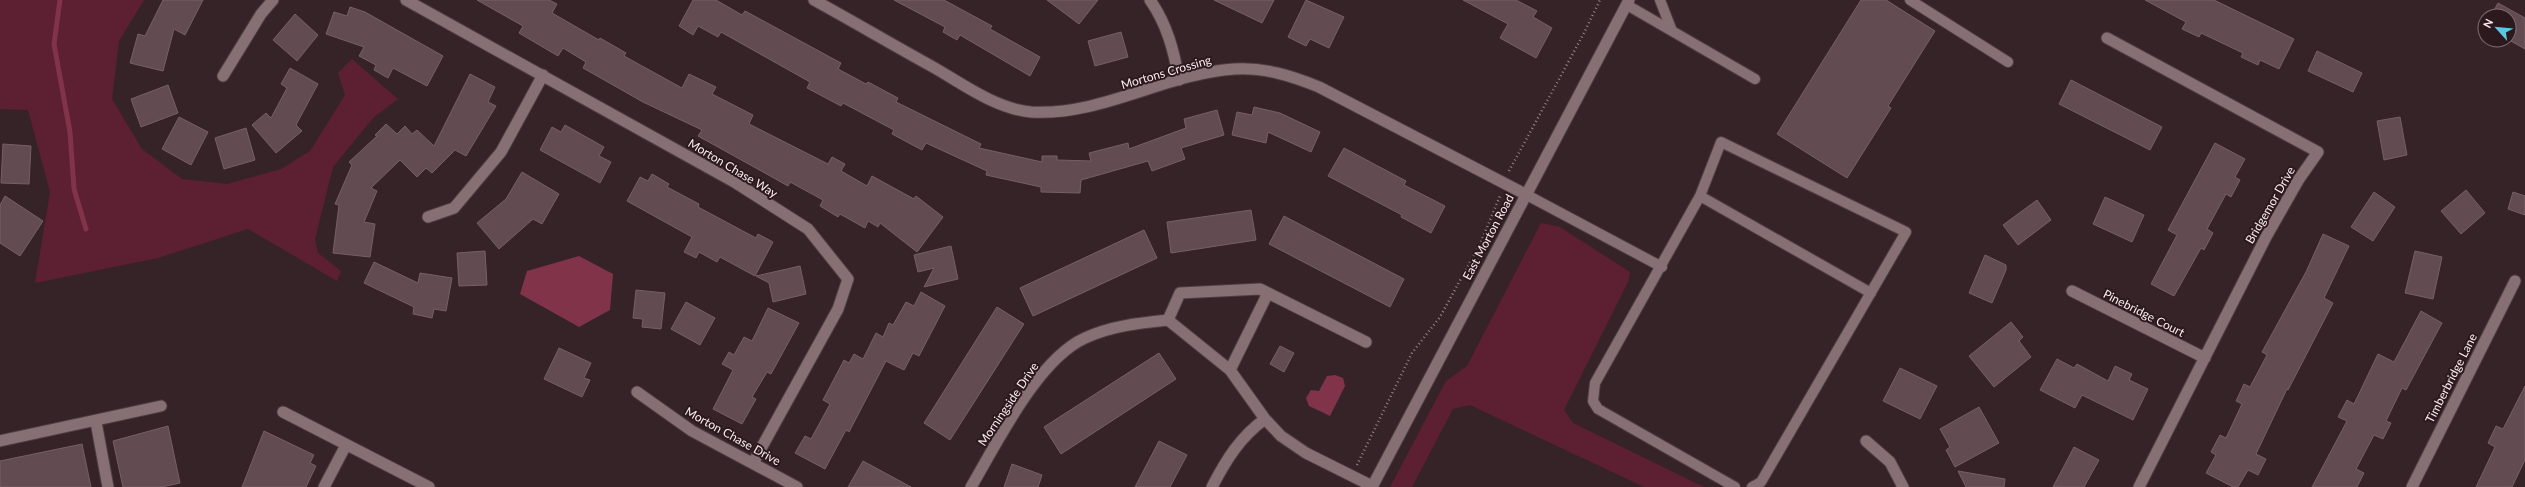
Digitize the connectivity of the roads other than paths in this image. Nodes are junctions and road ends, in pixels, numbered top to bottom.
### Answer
1 (273, 0) edge
2 (406, 0) edge
3 (814, 0) edge
4 (1150, 0) edge
5 (1660, 0) edge
6 (1910, 0) edge
7 (1625, 2) edge
8 (1672, 31) junction
9 (2107, 38) dead end
10 (2008, 62) dead end
11 (543, 75) junction
12 (223, 76) dead end
13 (1755, 79) dead end
14 (1179, 80) junction
15 (1525, 194) junction
16 (1700, 196) junction
17 (428, 217) dead end
18 (1662, 267) junction
19 (2515, 280) dead end
20 (2072, 291) dead end
21 (1268, 293) junction
22 (1871, 293) junction
23 (1168, 320) junction
24 (1366, 342) dead end
25 (2205, 358) junction
26 (1230, 370) junction
27 (637, 392) dead end
28 (161, 406) dead end
29 (283, 412) dead end
30 (1265, 419) junction
31 (96, 422) junction
32 (0, 441) edge
33 (1866, 441) dead end
34 (346, 445) junction
35 (752, 463) junction
36 (108, 487) edge
37 (324, 487) edge
38 (429, 487) edge
39 (797, 487) edge
40 (971, 487) edge
41 (1212, 487) edge
42 (1372, 487) edge
43 (1735, 487) edge
44 (1752, 487) edge
45 (1903, 487) edge
46 (2139, 487) edge
47 (2412, 487) edge

1 - 12 street
2 - 11 street, Morton Chase Way
3 - 14 street, Mortons Crossing
4 - 14 street
5 - 8 lane
6 - 10 lane
7 - 8 lane
7 - 15 street, East Morton Road
8 - 13 lane
9 - 25 street, Bridgemor Drive
11 - 17 street
11 - 35 street, Morton Chase Way
14 - 15 street, Mortons Crossing
15 - 18 lane
15 - 42 street, East Morton Road
16 - 18 lane
16 - 22 lane
16 - 22 lane
18 - 43 lane
19 - 47 street, Timberbridge Lane
20 - 25 street, Pinebridge Court
21 - 23 street
21 - 24 street
21 - 26 street
22 - 44 lane
23 - 26 street
23 - 40 street, Morningside Drive
25 - 46 street, Bridgemor Drive
26 - 30 street
27 - 35 street, Morton Chase Drive
28 - 31 street
29 - 34 street
30 - 41 street
30 - 42 street
31 - 32 street
31 - 36 street
33 - 45 street
34 - 37 street
34 - 38 street
35 - 39 street, Morton Chase Drive

